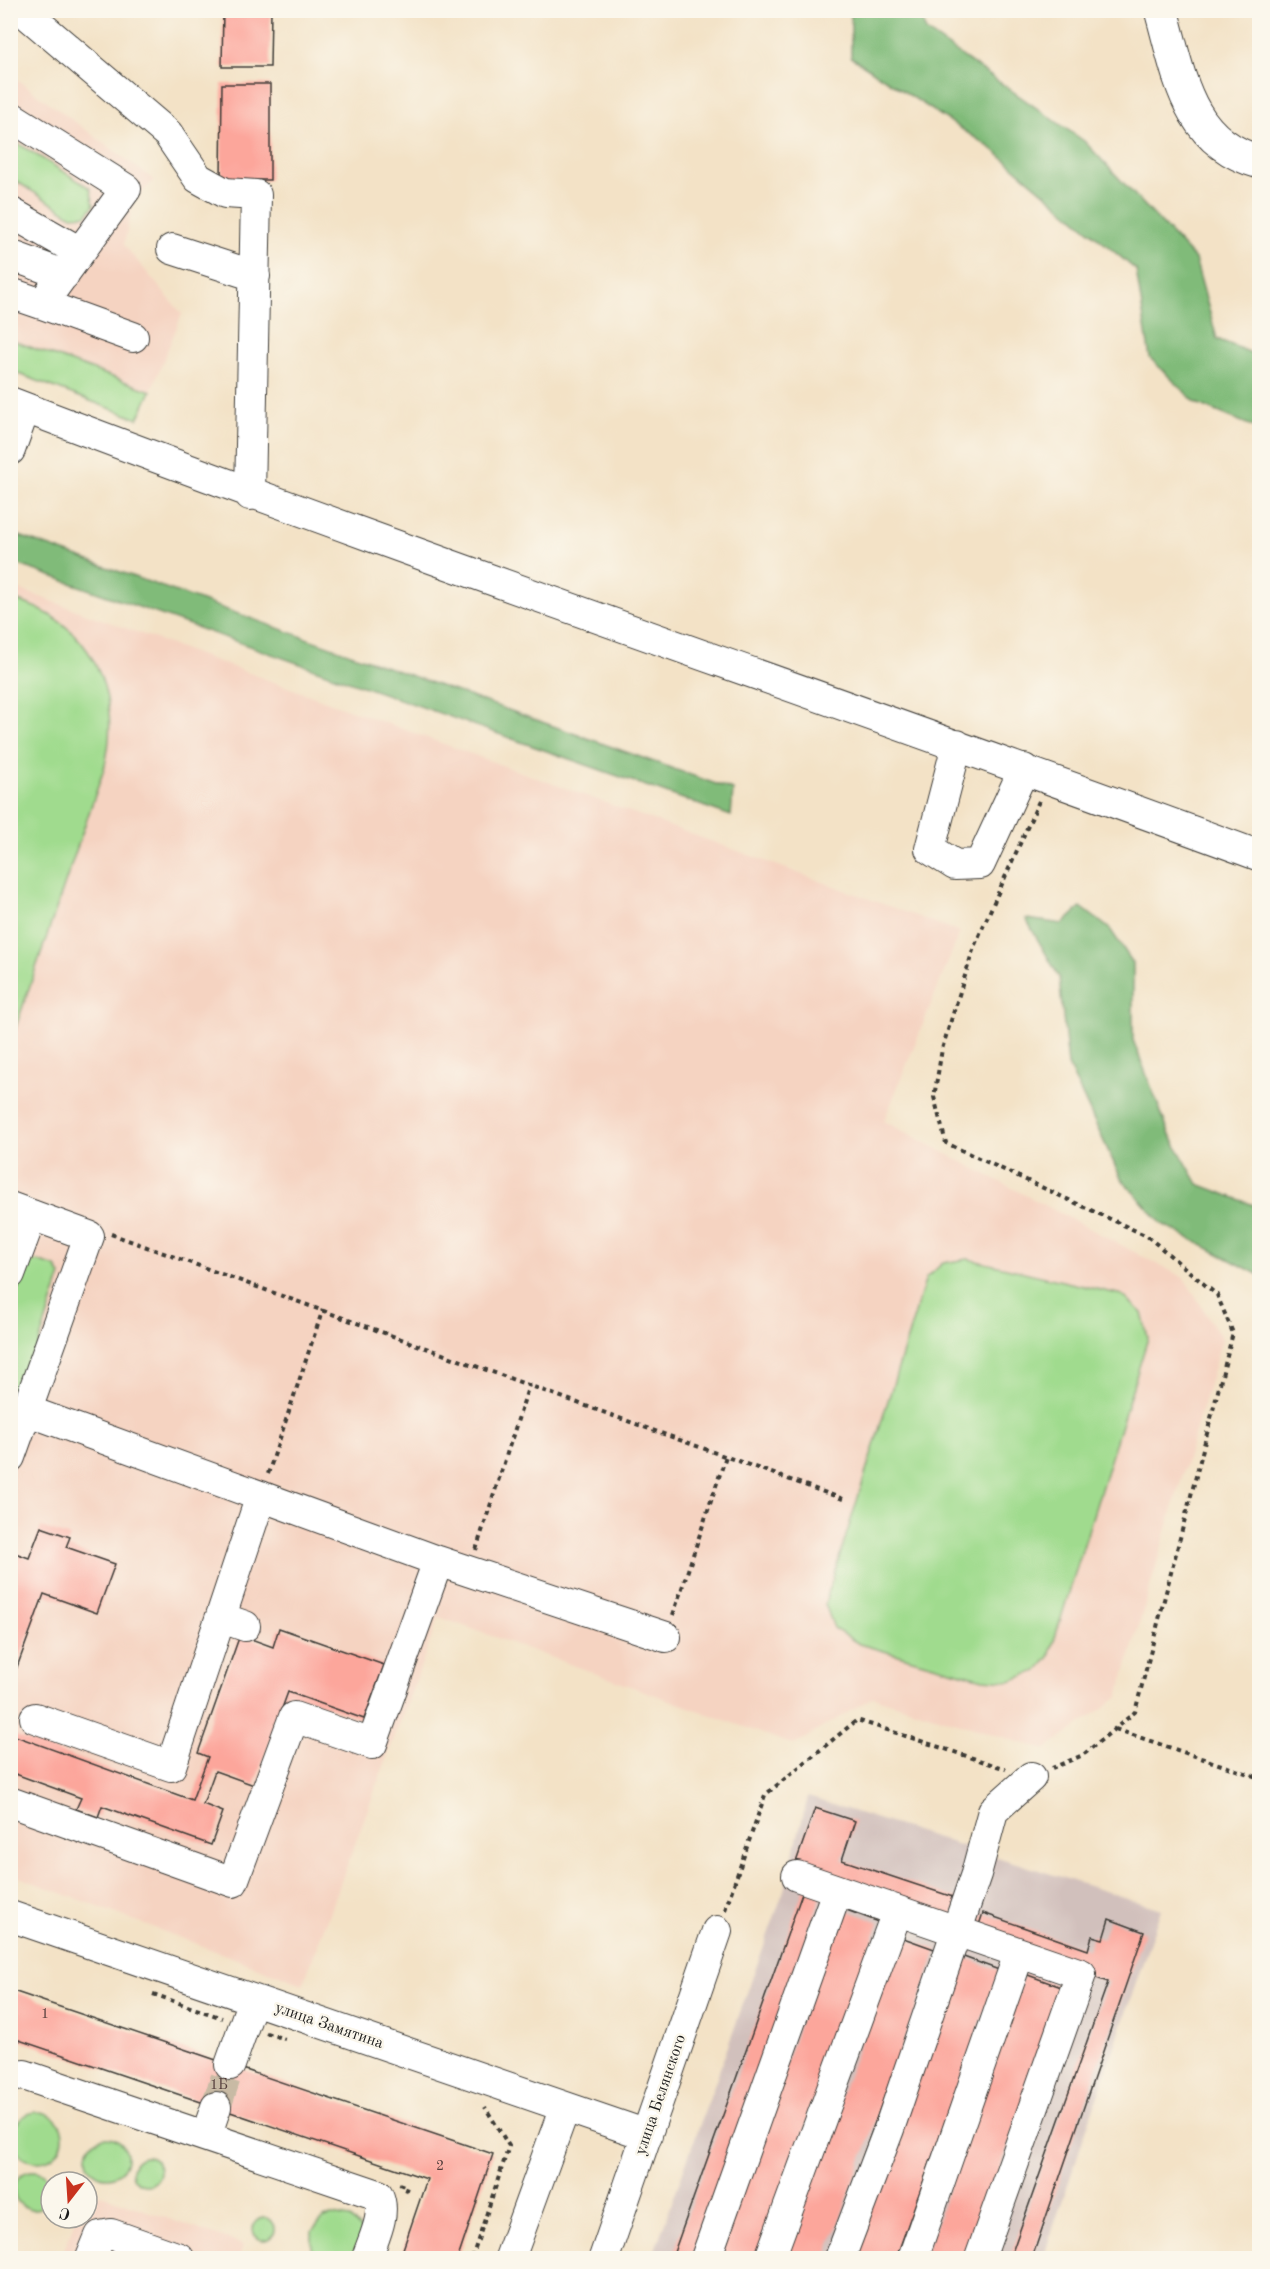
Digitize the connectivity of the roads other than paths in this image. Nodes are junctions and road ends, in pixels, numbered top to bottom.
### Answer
1 (22, 10) edge
2 (1161, 10) edge
3 (1186, 10) edge
4 (1178, 69) junction
5 (10, 116) edge
6 (1260, 162) edge
7 (10, 212) edge
8 (172, 249) dead end
9 (10, 255) edge
10 (72, 263) junction
11 (255, 276) junction
12 (10, 293) edge
13 (42, 304) junction
14 (133, 337) dead end
15 (18, 405) edge
16 (10, 450) edge
17 (250, 495) junction
18 (957, 745) junction
19 (1037, 774) junction
20 (1260, 856) edge
21 (21, 1211) edge
22 (10, 1274) edge
23 (28, 1411) junction
24 (10, 1457) edge
25 (261, 1496) junction
26 (438, 1561) junction
27 (666, 1637) road end
28 (35, 1718) dead end
29 (1031, 1777) road end
30 (10, 1802) edge
31 (796, 1876) dead end
32 (837, 1891) junction
33 (897, 1912) junction
34 (10, 1916) edge
35 (717, 1931) road end
36 (956, 1933) junction
37 (1019, 1954) junction
38 (249, 2012) junction
39 (230, 2065) tunnel mouth
40 (10, 2077) edge
41 (216, 2107) tunnel mouth
42 (565, 2107) junction
43 (647, 2135) junction
44 (206, 2136) junction
45 (91, 2259) edge
46 (179, 2259) edge
47 (367, 2259) edge
48 (510, 2259) edge
49 (604, 2259) edge
50 (706, 2259) edge
51 (770, 2259) edge
52 (840, 2259) edge
53 (913, 2259) edge
54 (980, 2259) edge

1 - 11 street
2 - 4 main road
3 - 4 main road
4 - 6 main road
5 - 10 street
7 - 10 street
8 - 11 street
9 - 10 street
10 - 13 street
11 - 17 street
12 - 13 street
13 - 14 street
15 - 16 street
15 - 17 street
17 - 18 street
18 - 19 street
18 - 19 street
19 - 20 street
21 - 22 street
21 - 23 street
23 - 24 street
23 - 25 street
25 - 26 street
25 - 28 street
26 - 27 street
26 - 30 street
29 - 36 street
31 - 32 street
32 - 33 street
32 - 50 street
33 - 36 street
33 - 51 street
34 - 38 street, улица Замятина
35 - 43 street, улица Белянского
36 - 37 street
36 - 52 street
37 - 53 street
37 - 54 street
38 - 39 street
38 - 42 street, улица Замятина
40 - 44 street
41 - 44 street
42 - 43 street, улица Замятина
42 - 48 street
43 - 49 street, улица Белянского
44 - 47 street
45 - 46 street

